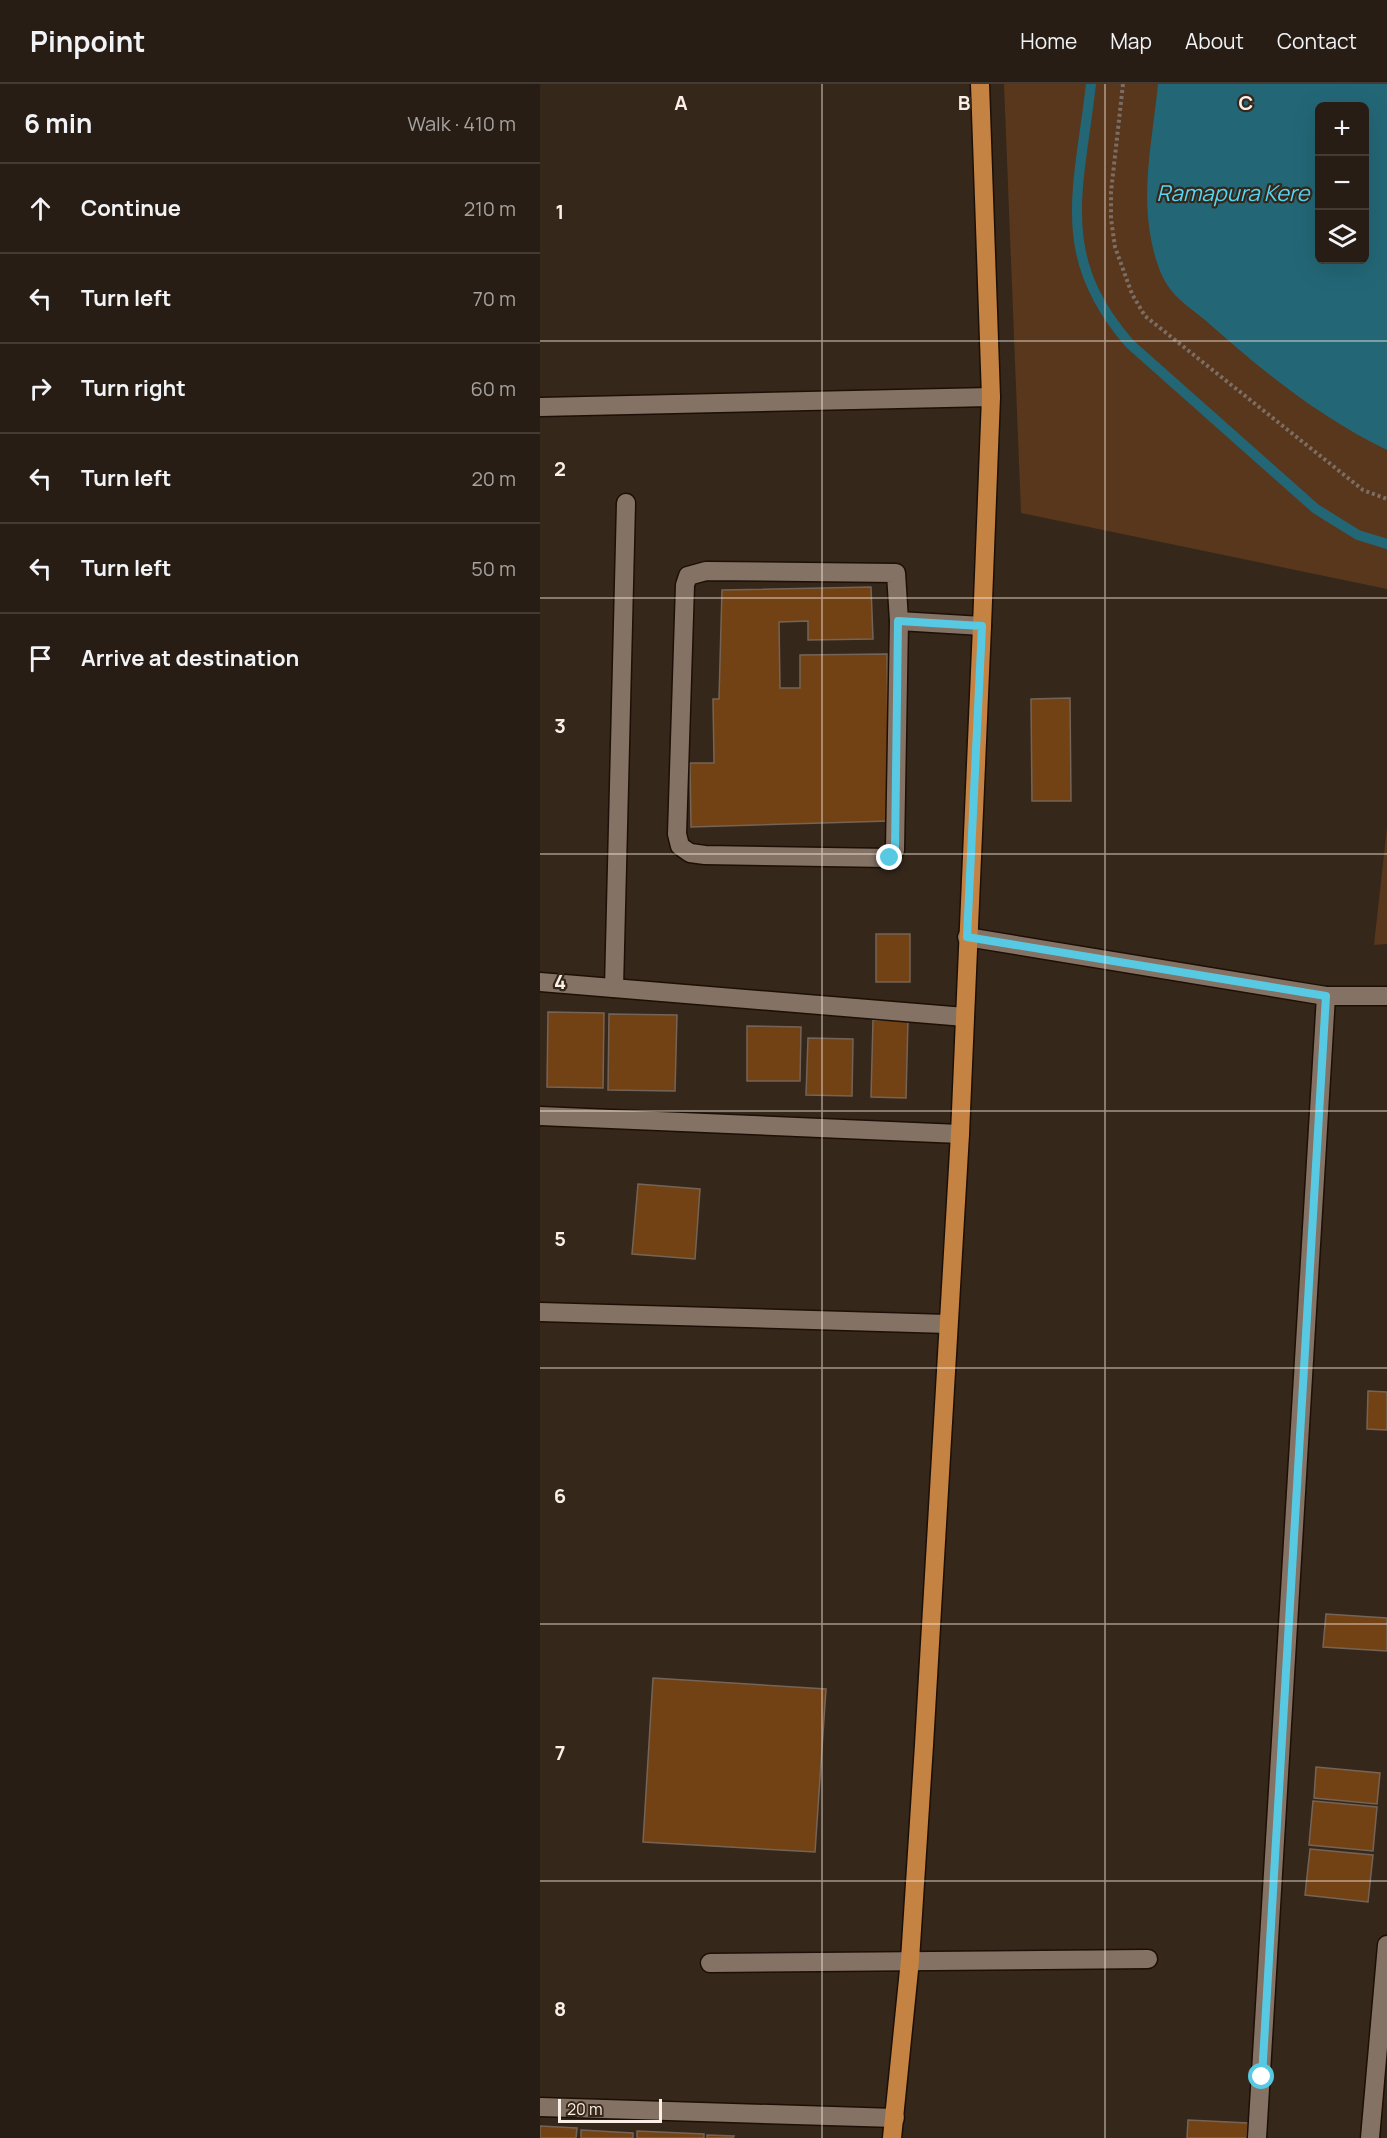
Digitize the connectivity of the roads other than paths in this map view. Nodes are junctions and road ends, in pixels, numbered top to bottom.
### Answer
1 (980, 84) edge
2 (991, 398) junction
3 (540, 407) edge
4 (626, 504) dead end
5 (898, 621) junction
6 (982, 626) junction
7 (967, 937) junction
8 (540, 982) edge
9 (614, 988) junction
10 (1326, 996) junction
11 (1387, 996) edge
12 (965, 1017) junction
13 (540, 1116) edge
14 (960, 1134) junction
15 (540, 1312) edge
16 (948, 1324) junction
17 (1387, 1945) edge
18 (1148, 1959) dead end
19 (910, 1960) junction
20 (710, 1963) dead end
21 (540, 2107) edge
22 (895, 2118) junction
23 (892, 2138) edge
24 (1257, 2138) edge
25 (1370, 2138) edge

1 - 2 main road
2 - 3 street
2 - 6 main road
4 - 9 street
5 - 5 street
5 - 6 street
6 - 7 main road
7 - 10 street
7 - 12 main road
8 - 9 street
9 - 12 street
10 - 11 street
10 - 24 street
12 - 14 main road
13 - 14 street
14 - 16 main road
15 - 16 street
16 - 19 main road
17 - 25 street
18 - 19 street
19 - 20 street
19 - 22 main road
21 - 22 street
22 - 23 main road

